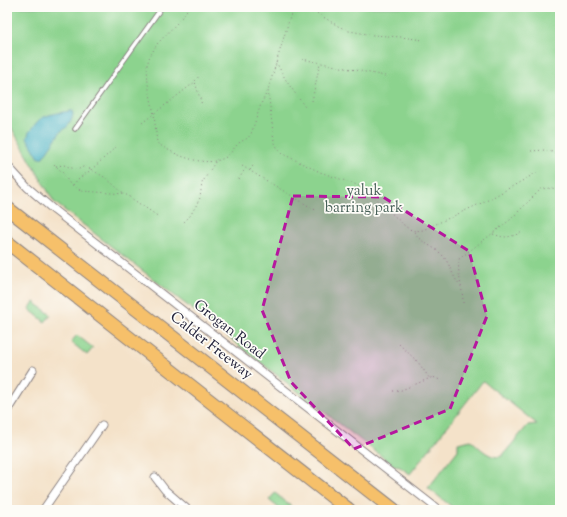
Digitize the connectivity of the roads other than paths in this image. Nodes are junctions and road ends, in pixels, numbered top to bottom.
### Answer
1 (162, 7) edge
2 (75, 129) dead end
3 (7, 165) edge
4 (7, 196) edge
5 (7, 208) edge
6 (7, 242) edge
7 (7, 253) edge
8 (106, 320) junction
9 (33, 370) dead end
10 (230, 382) junction
11 (7, 411) edge
12 (102, 425) dead end
13 (156, 477) dead end
14 (43, 510) edge
15 (188, 510) edge
16 (349, 510) edge
17 (394, 510) edge
18 (439, 510) edge

1 - 2 lane
3 - 18 street, Grogan Road
4 - 10 highway
5 - 10 highway, Calder Freeway
6 - 8 highway
7 - 8 highway
8 - 16 highway
9 - 11 street
10 - 17 highway, Calder Freeway
12 - 14 street
13 - 15 street

